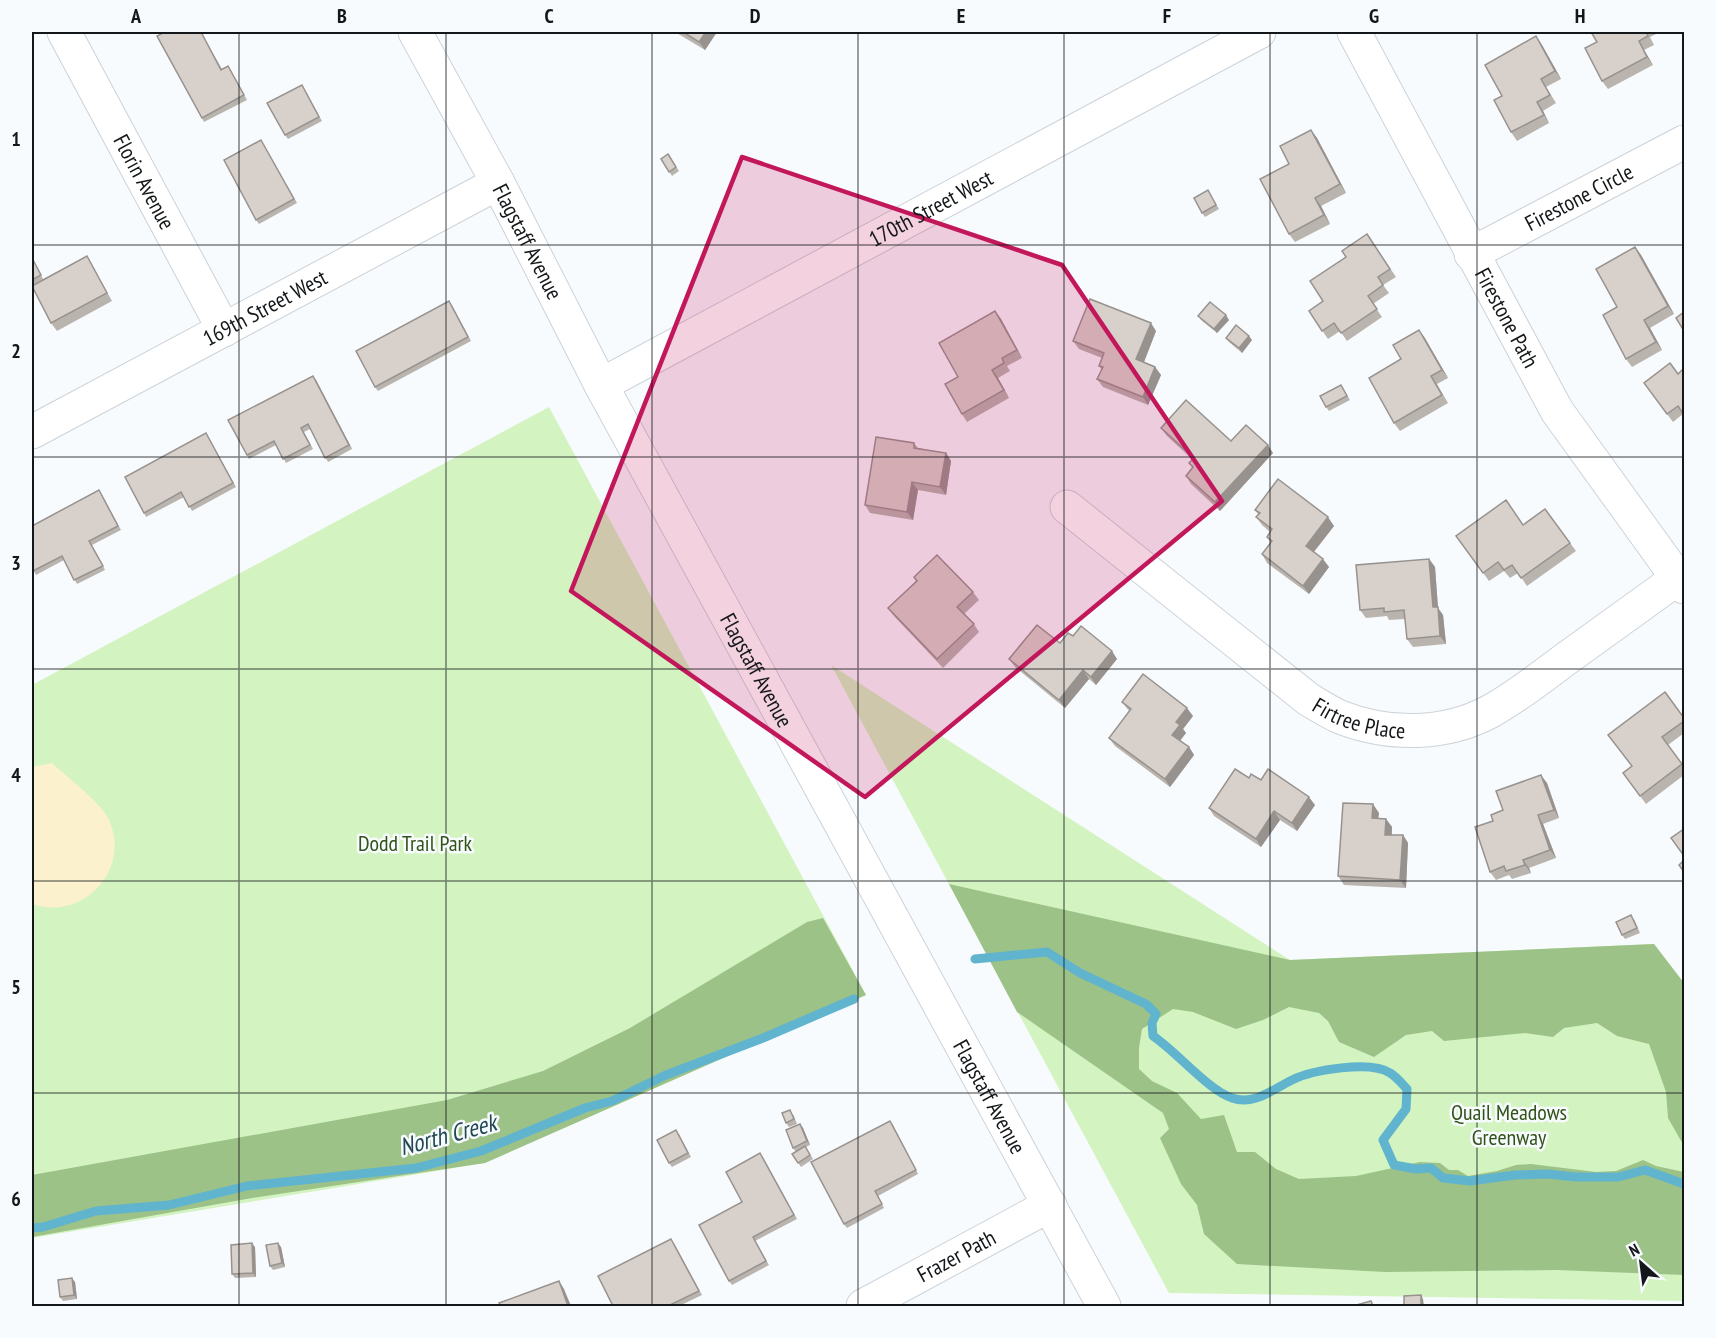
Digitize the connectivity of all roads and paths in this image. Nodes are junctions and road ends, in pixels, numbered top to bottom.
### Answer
1 (64, 32) edge
2 (415, 32) edge
3 (1259, 32) edge
4 (1354, 32) edge
5 (1684, 142) edge
6 (498, 183) junction
7 (1471, 254) junction
8 (224, 330) junction
9 (602, 385) junction
10 (32, 432) edge
11 (1067, 507) dead end
12 (1681, 582) edge
13 (1050, 1205) junction
14 (863, 1306) edge
15 (1104, 1306) edge

1 - 8 street, Florin Avenue
2 - 6 street, Flagstaff Avenue
3 - 9 street, 170th Street West
4 - 7 street, Firestone Path
5 - 7 street, Firestone Circle
6 - 8 street, 169th Street West
6 - 9 street, Flagstaff Avenue
7 - 12 street, Firestone Path
8 - 10 street, 169th Street West
9 - 13 street, Flagstaff Avenue
11 - 12 street, Firtree Place
13 - 14 street, Frazer Path
13 - 15 street, Flagstaff Avenue

